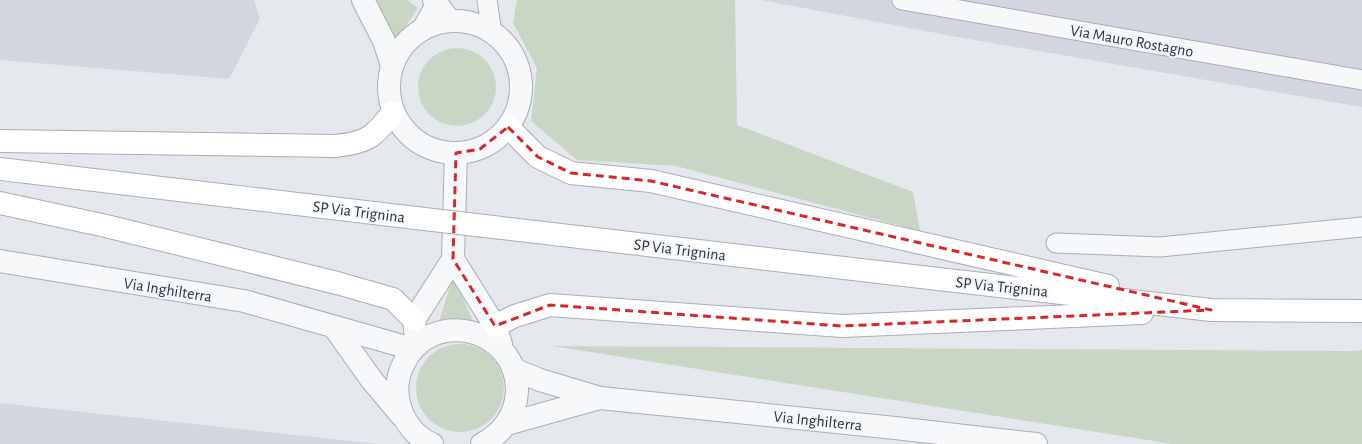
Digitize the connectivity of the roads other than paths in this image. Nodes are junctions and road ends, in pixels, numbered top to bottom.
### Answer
1 (363, 0) edge
2 (487, 0) edge
3 (902, 0) edge
4 (437, 1) edge
5 (450, 21) junction
6 (421, 30) junction
7 (492, 33) junction
8 (392, 66) junction
9 (1362, 80) edge
10 (394, 112) junction
11 (508, 126) junction
12 (0, 141) edge
13 (456, 153) junction
14 (0, 169) edge
15 (0, 203) edge
16 (1362, 227) edge
17 (1056, 243) dead end
18 (453, 259) junction
19 (0, 262) edge
20 (1211, 310) junction
21 (1362, 311) edge
22 (414, 320) junction
23 (495, 326) junction
24 (334, 327) junction
25 (415, 347) junction
26 (509, 362) junction
27 (600, 398) junction
28 (406, 420) junction
29 (507, 424) junction
30 (486, 443) edge
31 (431, 444) edge
32 (1036, 444) edge

1 - 8 street
2 - 7 street
3 - 9 street, Via Mauro Rostagno
4 - 5 street
4 - 6 street
5 - 6 street
5 - 7 street
6 - 8 street
7 - 11 street
8 - 10 street
10 - 12 main road
10 - 13 street
11 - 13 street
11 - 20 main road
13 - 18 street
14 - 20 main road, SP Via Trignina, bridge
15 - 22 main road
16 - 17 street
18 - 22 street
18 - 23 street
19 - 24 street, Via Inghilterra
20 - 21 main road, SP Via Trignina
20 - 23 main road
22 - 25 street
23 - 26 street
24 - 25 street, Via Inghilterra
24 - 28 street
25 - 26 street
25 - 28 street
26 - 27 street, Via Inghilterra
26 - 29 street
27 - 29 street, Via Inghilterra
27 - 32 street, Via Inghilterra
28 - 31 street
29 - 30 street

